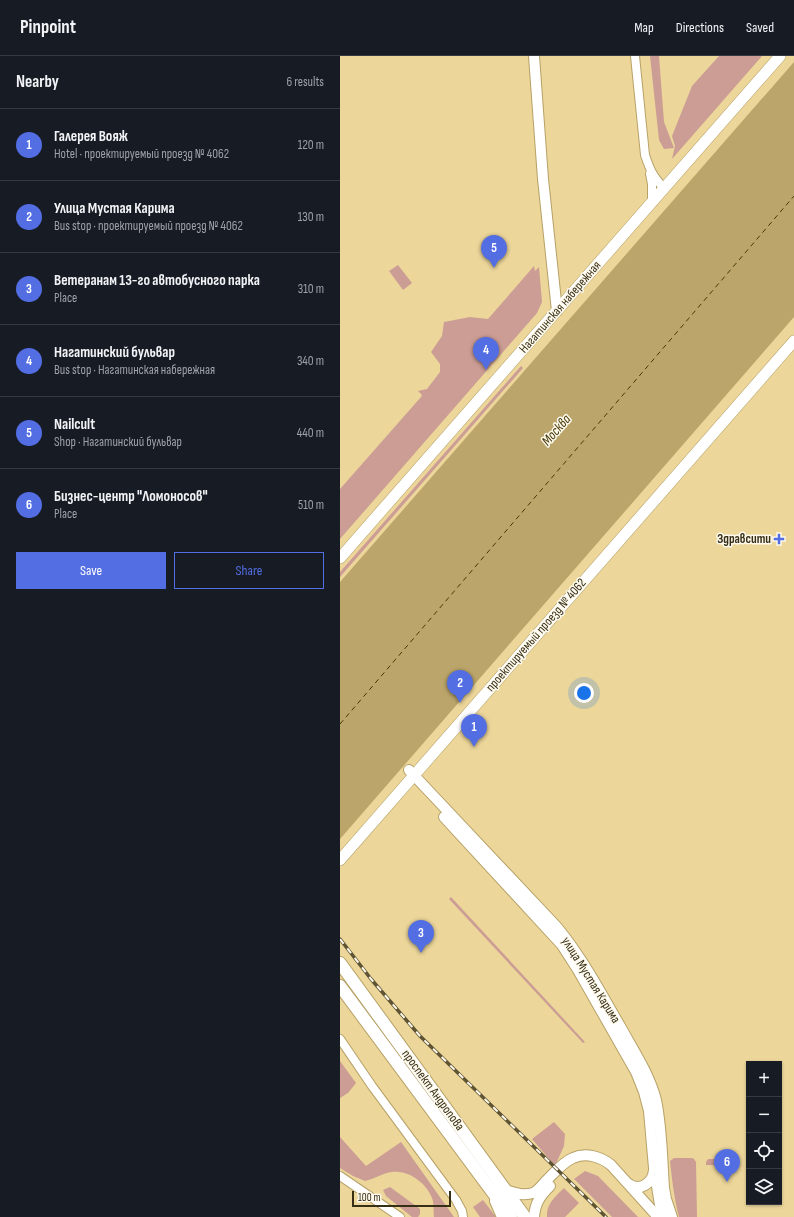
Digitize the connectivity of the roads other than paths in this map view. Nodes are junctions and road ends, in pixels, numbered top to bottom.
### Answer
1 (534, 56) edge
2 (635, 56) edge
3 (780, 56) edge
4 (649, 169) junction
5 (664, 188) junction
6 (652, 203) junction
7 (554, 285) junction
8 (567, 300) junction
9 (557, 311) junction
10 (794, 341) edge
11 (340, 558) edge
12 (409, 775) junction
13 (340, 850) edge
14 (340, 860) edge
15 (340, 963) edge
16 (340, 986) edge
17 (340, 1039) edge
18 (654, 1168) junction
19 (340, 1176) edge
20 (484, 1180) junction
21 (628, 1183) junction
22 (505, 1190) junction
23 (666, 1199) junction
24 (655, 1214) edge
25 (400, 1217) edge
26 (463, 1217) edge
27 (502, 1217) edge
28 (511, 1217) edge
29 (525, 1217) edge
30 (534, 1217) edge
31 (672, 1217) edge

1 - 7 street
2 - 4 street
3 - 5 main road, Нагатинская набережная
4 - 5 street
4 - 6 street
5 - 6 main road, Нагатинская набережная
6 - 8 main road, Нагатинская набережная
7 - 8 street
7 - 9 street
8 - 9 main road, Нагатинская набережная
9 - 11 main road, Нагатинская набережная
10 - 12 main road, проектируемый проезд № 4062
12 - 13 main road, проектируемый проезд № 4062
12 - 14 main road, проектируемый проезд № 4062
12 - 18 street, улица Мустая Карима
12 - 23 street, улица Мустая Карима
15 - 22 main road, проспект Андропова
16 - 20 main road, проспект Андропова
17 - 26 street
18 - 21 street
18 - 24 street, улица Мустая Карима
19 - 25 street
20 - 27 street
20 - 28 main road, проспект Андропова
21 - 22 street
21 - 24 street
22 - 29 main road, проспект Андропова
23 - 24 street
23 - 31 street, улица Мустая Карима
24 - 30 street

